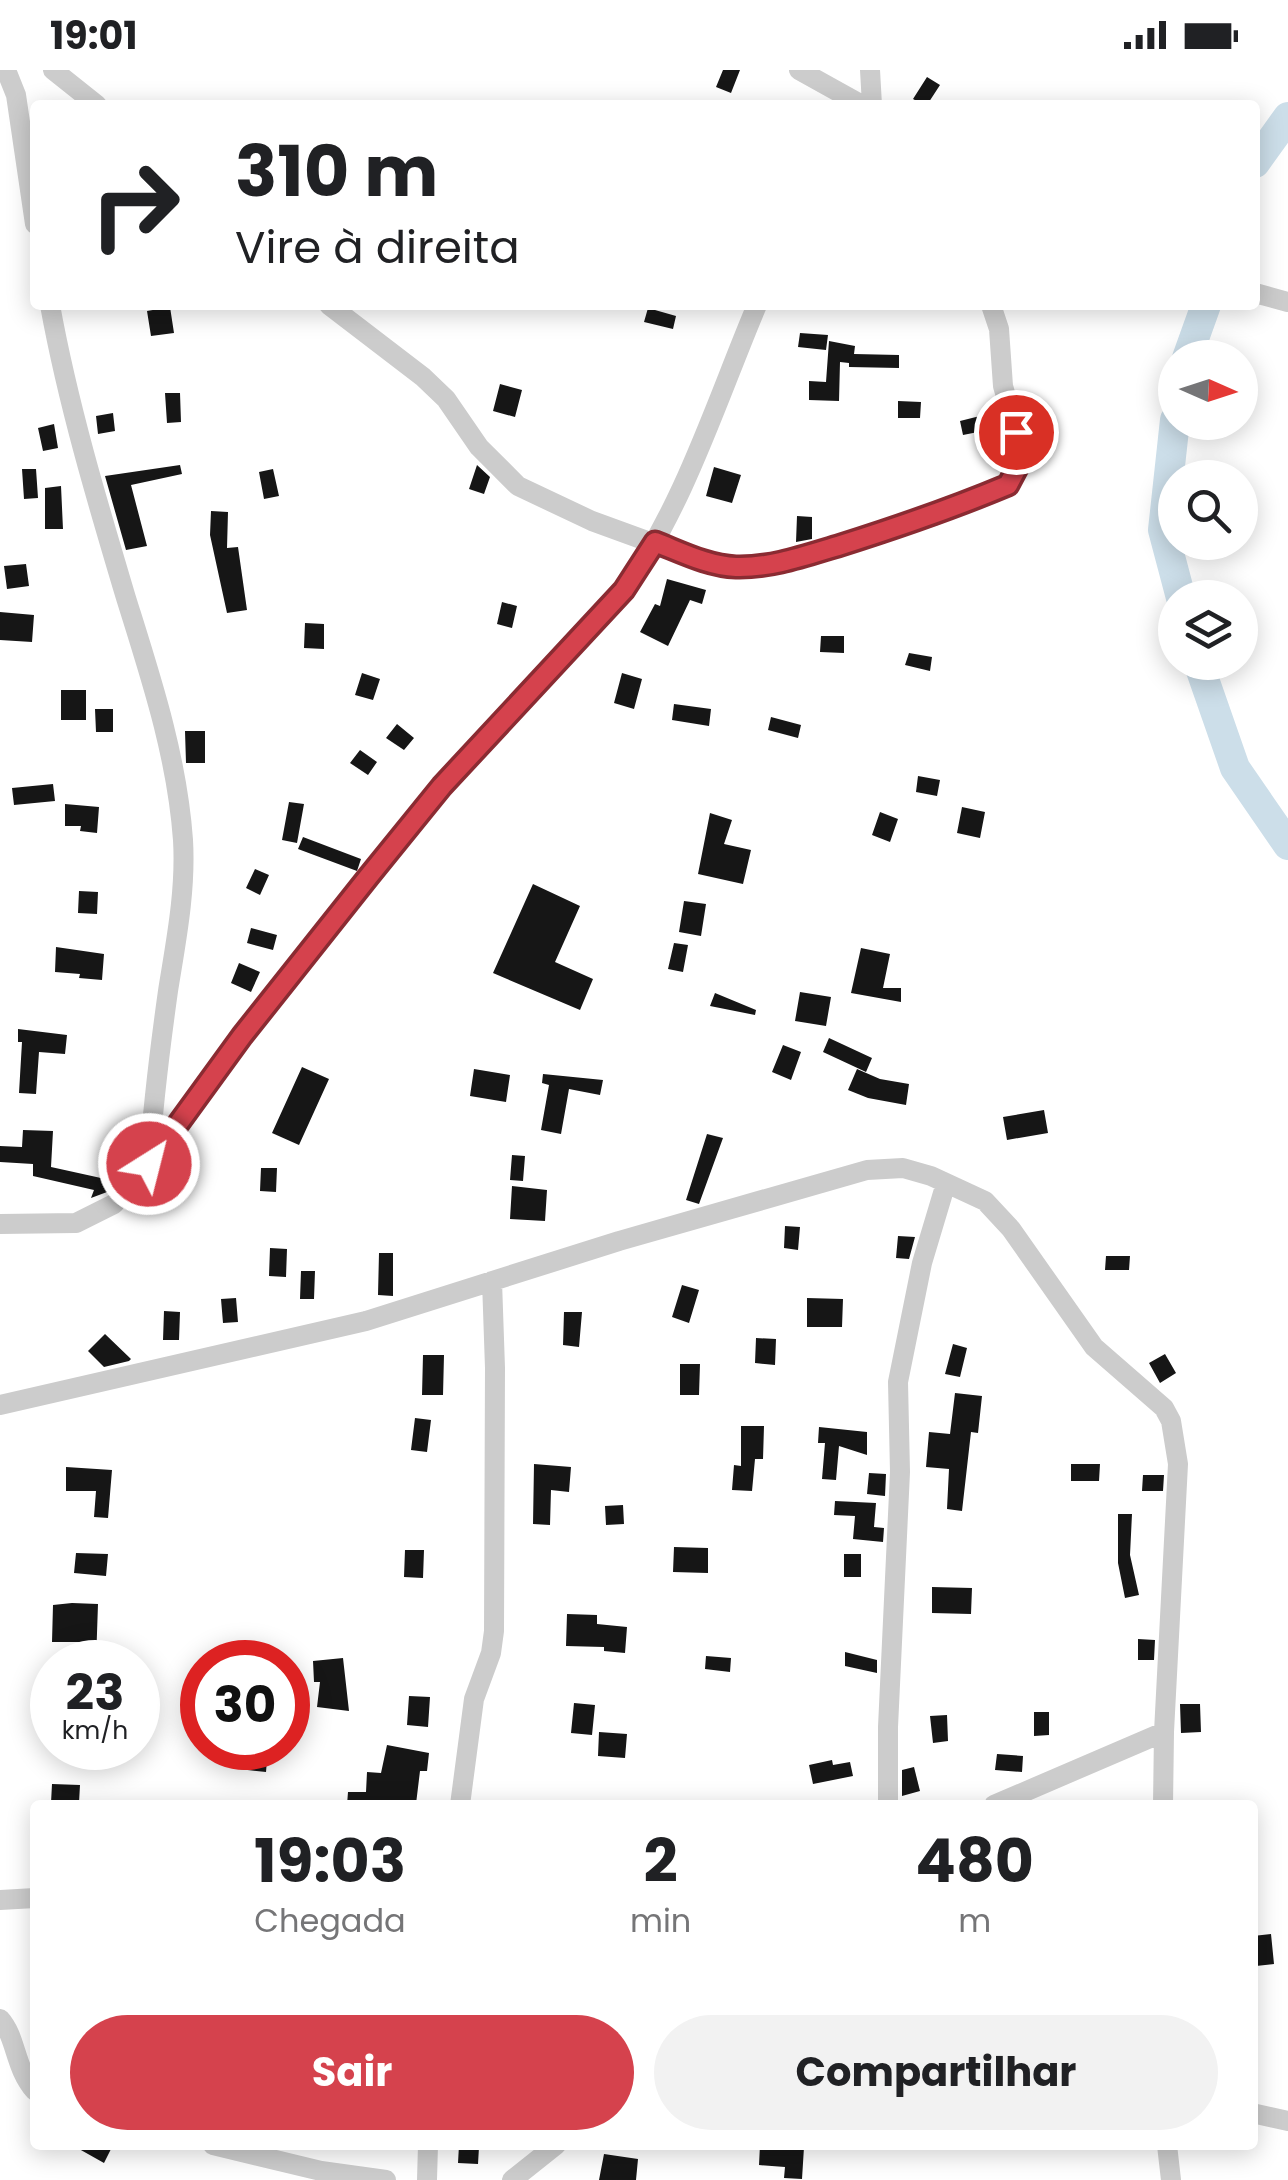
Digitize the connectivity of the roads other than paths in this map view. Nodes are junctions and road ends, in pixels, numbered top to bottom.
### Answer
1 (6, 70) edge
2 (53, 70) edge
3 (800, 70) edge
4 (870, 70) edge
5 (91, 100) edge
6 (853, 100) edge
7 (872, 100) edge
8 (30, 190) edge
9 (1260, 294) edge
10 (1288, 302) edge
11 (51, 310) edge
12 (335, 310) edge
13 (755, 310) edge
14 (992, 310) edge
15 (655, 542) junction
16 (149, 1164) junction
17 (946, 1183) junction
18 (0, 1224) edge
19 (492, 1281) junction
20 (0, 1404) edge
21 (1164, 1732) junction
22 (461, 1800) edge
23 (888, 1800) edge
24 (1006, 1800) edge
25 (1163, 1800) edge
26 (30, 1898) edge
27 (0, 1900) edge
28 (0, 2019) edge
29 (30, 2085) edge
30 (1258, 2115) edge
31 (1288, 2121) edge
32 (234, 2150) edge
33 (428, 2150) edge
34 (550, 2150) edge
35 (1168, 2150) edge
36 (386, 2180) edge
37 (427, 2180) edge
38 (512, 2180) edge
39 (1171, 2180) edge

1 - 8 street
2 - 5 street
3 - 6 street
4 - 7 street
9 - 10 street
11 - 16 street
12 - 15 street
13 - 15 street
14 - 15 street
15 - 16 street
16 - 18 street
17 - 19 street
17 - 21 street
17 - 23 street
19 - 20 street
19 - 22 street
21 - 24 street
21 - 25 street
26 - 27 street
28 - 29 street
30 - 31 street
32 - 36 street
33 - 37 street
34 - 38 street
35 - 39 street

